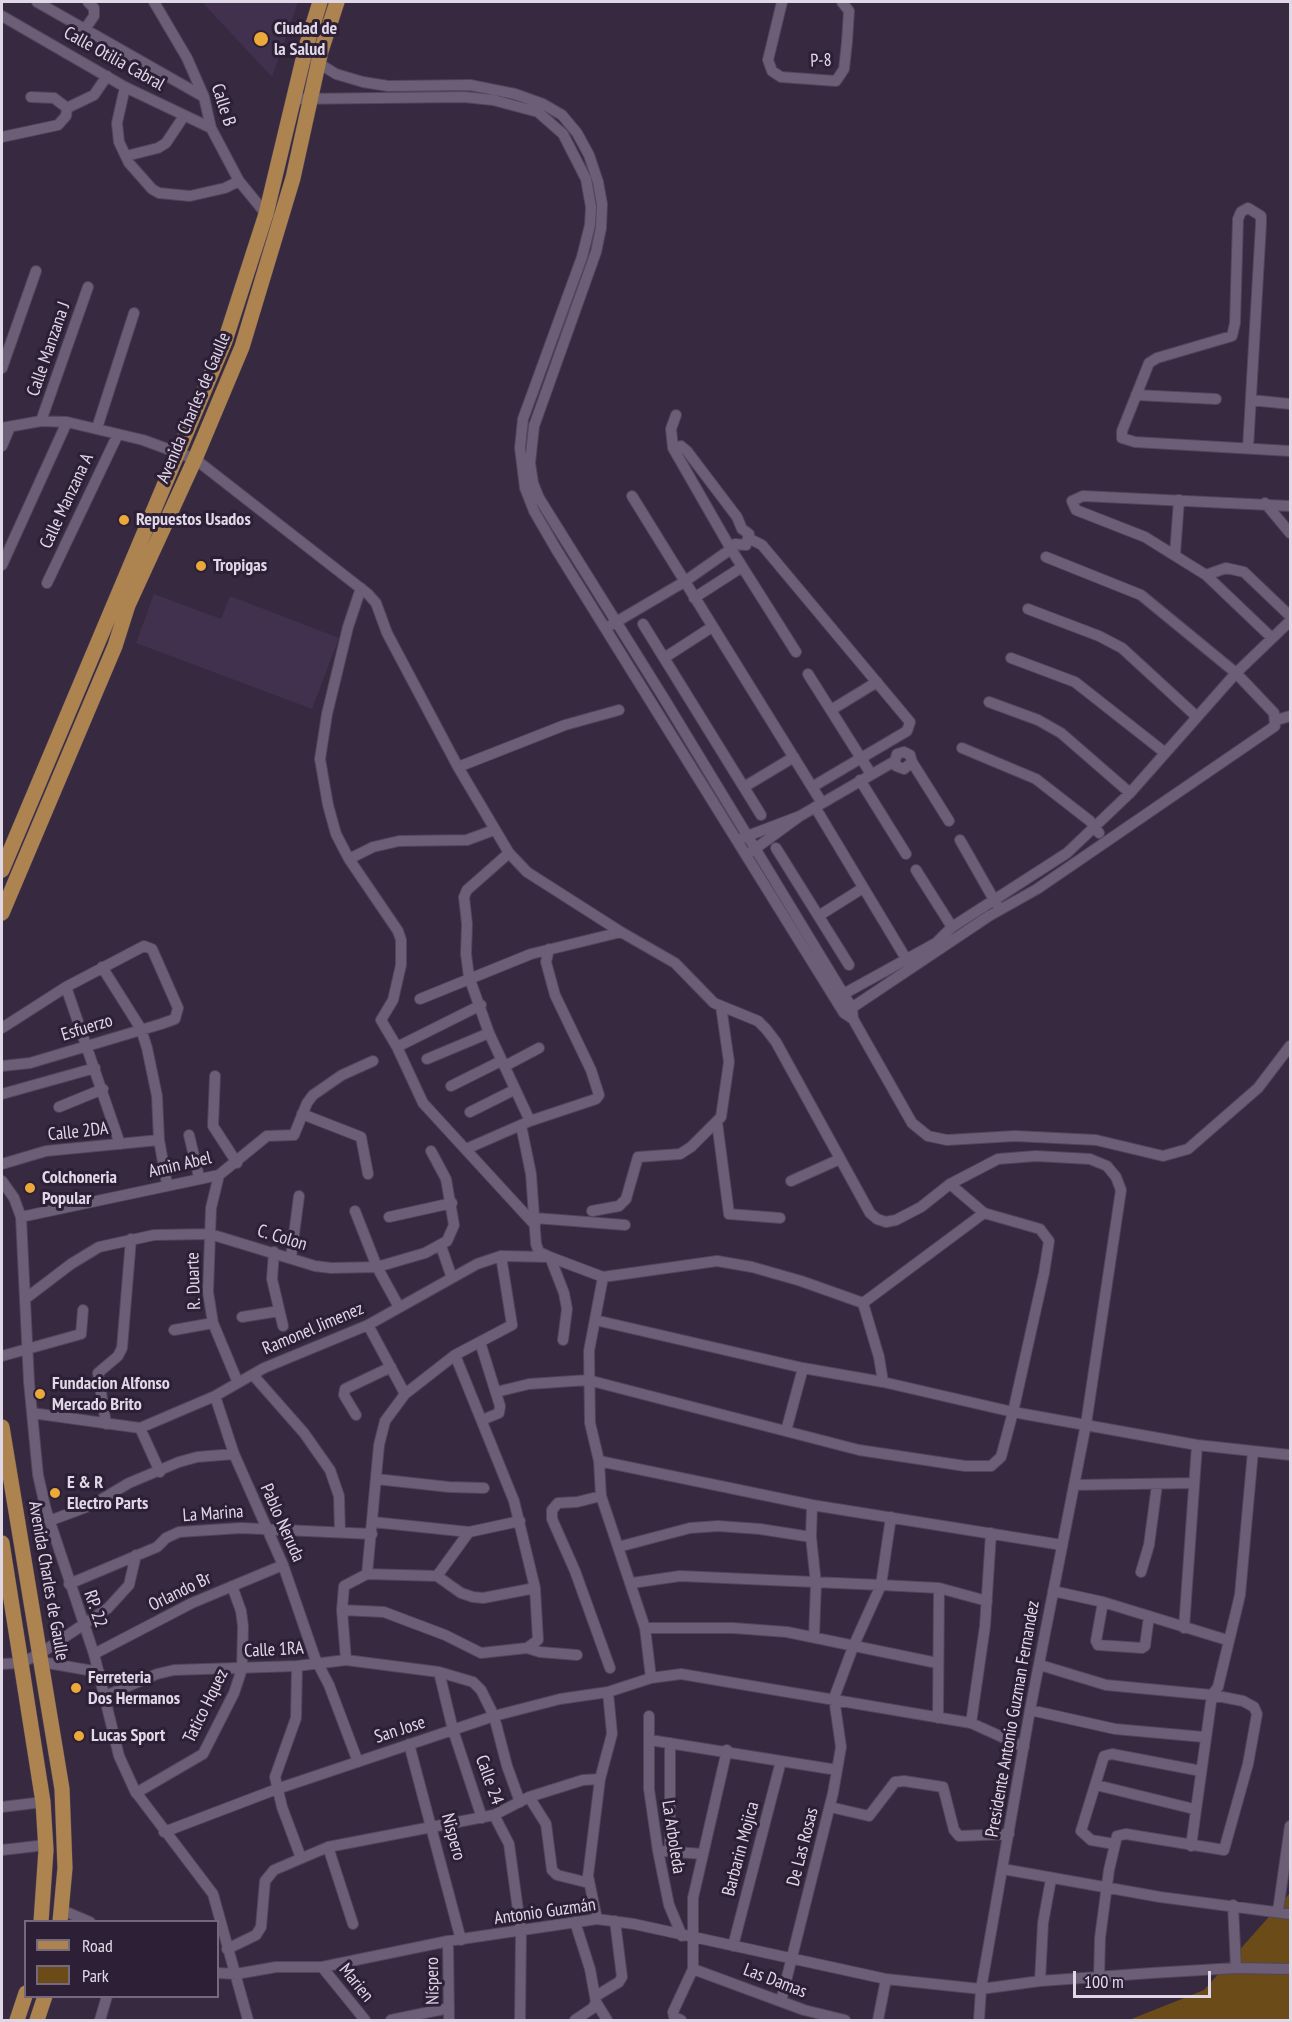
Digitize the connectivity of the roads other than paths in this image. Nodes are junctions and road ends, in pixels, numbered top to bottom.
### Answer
1 (37, 2) edge
2 (88, 2) edge
3 (154, 2) edge
4 (320, 2) edge
5 (337, 2) edge
6 (782, 2) edge
7 (842, 2) edge
8 (2, 16) edge
9 (85, 29) junction
10 (303, 58) junction
11 (319, 62) junction
12 (107, 76) junction
13 (125, 87) junction
14 (32, 97) dead end
15 (204, 97) junction
16 (294, 99) junction
17 (311, 99) junction
18 (67, 108) junction
19 (184, 116) junction
20 (211, 128) junction
21 (2, 137) edge
22 (126, 156) junction
23 (239, 181) junction
24 (266, 214) junction
25 (36, 271) dead end
26 (88, 287) dead end
27 (134, 313) dead end
28 (225, 341) junction
29 (242, 347) junction
30 (2, 368) edge
31 (1136, 395) junction
32 (1216, 399) dead end
33 (1251, 400) junction
34 (1290, 404) edge
35 (676, 415) dead end
36 (41, 421) junction
37 (67, 422) junction
38 (6, 427) edge
39 (97, 428) junction
40 (118, 434) junction
41 (2, 446) edge
42 (673, 448) junction
43 (1248, 448) junction
44 (1290, 451) edge
45 (179, 453) junction
46 (195, 459) junction
47 (632, 496) dead end
48 (1179, 500) junction
49 (1264, 503) junction
50 (1290, 506) edge
51 (742, 529) junction
52 (1290, 533) edge
53 (750, 538) junction
54 (733, 547) junction
55 (1175, 554) junction
56 (1046, 557) dead end
57 (2, 565) edge
58 (742, 567) junction
59 (1206, 574) junction
60 (684, 582) junction
61 (47, 583) dead end
62 (361, 588) junction
63 (694, 598) junction
64 (1028, 609) dead end
65 (1290, 616) edge
66 (617, 621) junction
67 (1290, 621) edge
68 (643, 624) dead end
69 (606, 627) junction
70 (712, 627) junction
71 (1272, 638) junction
72 (796, 652) dead end
73 (664, 658) junction
74 (1011, 658) dead end
75 (1236, 673) junction
76 (808, 674) dead end
77 (877, 682) junction
78 (989, 702) dead end
79 (620, 710) dead end
80 (831, 710) junction
81 (1196, 716) junction
82 (1290, 716) edge
83 (1277, 720) junction
84 (962, 748) dead end
85 (1164, 752) junction
86 (794, 757) junction
87 (862, 759) junction
88 (458, 767) junction
89 (871, 774) junction
90 (860, 780) junction
91 (744, 787) junction
92 (812, 787) junction
93 (1130, 793) junction
94 (818, 805) junction
95 (761, 814) dead end
96 (800, 816) junction
97 (950, 821) dead end
98 (1095, 828) junction
99 (495, 830) junction
100 (743, 837) junction
101 (960, 840) dead end
102 (1104, 841) junction
103 (776, 848) dead end
104 (751, 851) junction
105 (509, 853) junction
106 (906, 854) dead end
107 (349, 859) junction
108 (2, 870) edge
109 (916, 870) dead end
110 (863, 888) junction
111 (995, 900) junction
112 (1000, 910) junction
113 (2, 914) edge
114 (820, 915) junction
115 (952, 927) junction
116 (621, 932) junction
117 (549, 949) junction
118 (849, 965) dead end
119 (909, 965) junction
120 (102, 967) junction
121 (469, 977) junction
122 (66, 987) junction
123 (839, 996) junction
124 (420, 999) dead end
125 (481, 1005) junction
126 (721, 1006) junction
127 (850, 1013) junction
128 (2, 1028) edge
129 (141, 1029) junction
130 (489, 1033) junction
131 (87, 1045) junction
132 (1290, 1046) edge
133 (398, 1047) junction
134 (539, 1048) dead end
135 (427, 1059) dead end
136 (374, 1061) dead end
137 (503, 1064) junction
138 (2, 1066) edge
139 (95, 1068) junction
140 (215, 1076) dead end
141 (451, 1086) dead end
142 (103, 1089) junction
143 (514, 1090) junction
144 (2, 1094) edge
145 (59, 1107) dead end
146 (471, 1112) dead end
147 (302, 1114) junction
148 (717, 1122) junction
149 (526, 1123) junction
150 (189, 1135) dead end
151 (159, 1140) junction
152 (120, 1144) junction
153 (466, 1149) junction
154 (431, 1151) dead end
155 (840, 1159) junction
156 (237, 1162) junction
157 (2, 1164) edge
158 (219, 1174) junction
159 (368, 1174) dead end
160 (200, 1177) junction
161 (2, 1181) edge
162 (791, 1181) dead end
163 (167, 1184) junction
164 (950, 1184) junction
165 (299, 1196) dead end
166 (452, 1203) junction
167 (592, 1210) dead end
168 (355, 1211) dead end
169 (984, 1213) junction
170 (21, 1217) junction
171 (389, 1217) dead end
172 (780, 1218) dead end
173 (535, 1222) junction
174 (625, 1225) dead end
175 (210, 1234) junction
176 (131, 1239) junction
177 (441, 1246) junction
178 (274, 1252) junction
179 (501, 1256) junction
180 (291, 1257) junction
181 (550, 1257) junction
182 (377, 1267) junction
183 (603, 1277) junction
184 (452, 1278) junction
185 (25, 1299) junction
186 (863, 1304) junction
187 (399, 1307) junction
188 (83, 1310) dead end
189 (279, 1311) junction
190 (242, 1317) dead end
191 (595, 1320) junction
192 (213, 1323) junction
193 (368, 1325) junction
194 (283, 1326) dead end
195 (174, 1330) dead end
196 (564, 1340) dead end
197 (480, 1342) junction
198 (27, 1350) junction
199 (456, 1355) junction
200 (2, 1356) edge
201 (391, 1367) junction
202 (802, 1368) junction
203 (253, 1375) junction
204 (588, 1380) junction
205 (883, 1382) junction
206 (238, 1383) junction
207 (496, 1392) junction
208 (405, 1394) junction
209 (215, 1396) junction
210 (32, 1413) junction
211 (1013, 1413) junction
212 (356, 1415) dead end
213 (482, 1420) junction
214 (105, 1424) junction
215 (1086, 1424) junction
216 (2, 1426) edge
217 (140, 1428) junction
218 (786, 1431) junction
219 (1197, 1445) junction
220 (1253, 1451) junction
221 (234, 1454) junction
222 (1290, 1455) edge
223 (599, 1461) junction
224 (160, 1472) junction
225 (376, 1479) junction
226 (1194, 1483) junction
227 (1074, 1485) junction
228 (1157, 1485) junction
229 (484, 1488) dead end
230 (601, 1496) junction
231 (812, 1504) junction
232 (891, 1517) junction
233 (49, 1521) junction
234 (520, 1521) junction
235 (373, 1522) junction
236 (266, 1528) junction
237 (340, 1532) junction
238 (469, 1532) junction
239 (991, 1533) junction
240 (372, 1534) junction
241 (811, 1537) junction
242 (2, 1543) edge
243 (1062, 1545) junction
244 (618, 1547) junction
245 (136, 1555) junction
246 (283, 1565) junction
247 (1141, 1572) dead end
248 (367, 1574) junction
249 (437, 1576) junction
250 (632, 1583) junction
251 (69, 1584) junction
252 (816, 1584) junction
253 (881, 1585) junction
254 (232, 1587) junction
255 (535, 1588) junction
256 (939, 1588) junction
257 (1053, 1591) junction
258 (987, 1601) junction
259 (1103, 1602) junction
260 (342, 1610) junction
261 (1149, 1616) junction
262 (84, 1626) junction
263 (645, 1628) junction
264 (1184, 1628) junction
265 (814, 1637) junction
266 (1227, 1640) junction
267 (853, 1647) junction
268 (527, 1648) junction
269 (94, 1654) junction
270 (578, 1655) dead end
271 (41, 1657) junction
272 (346, 1660) junction
273 (21, 1663) junction
274 (937, 1663) junction
275 (2, 1664) edge
276 (319, 1664) junction
277 (1040, 1665) junction
278 (297, 1666) junction
279 (610, 1668) dead end
280 (242, 1669) junction
281 (99, 1672) junction
282 (440, 1677) junction
283 (651, 1678) junction
284 (609, 1692) junction
285 (1212, 1695) junction
286 (105, 1696) junction
287 (834, 1698) junction
288 (1030, 1710) junction
289 (494, 1716) junction
290 (649, 1716) dead end
291 (938, 1718) junction
292 (972, 1723) junction
293 (453, 1730) junction
294 (1204, 1737) junction
295 (650, 1740) junction
296 (670, 1743) junction
297 (409, 1744) junction
298 (1024, 1747) junction
299 (727, 1750) junction
300 (781, 1761) junction
301 (358, 1762) junction
302 (837, 1770) junction
303 (1201, 1771) junction
304 (600, 1779) junction
305 (1096, 1785) junction
306 (277, 1789) junction
307 (136, 1794) junction
308 (525, 1800) junction
309 (43, 1803) junction
310 (2, 1807) edge
311 (830, 1808) junction
312 (1194, 1809) junction
313 (495, 1815) junction
314 (482, 1818) junction
315 (1290, 1826) edge
316 (432, 1829) junction
317 (164, 1832) junction
318 (1009, 1834) junction
319 (1114, 1844) junction
320 (46, 1845) junction
321 (1191, 1846) junction
322 (328, 1847) junction
323 (2, 1850) edge
324 (658, 1851) junction
325 (670, 1851) junction
326 (702, 1854) junction
327 (301, 1858) junction
328 (1288, 1864) edge
329 (1003, 1869) junction
330 (1051, 1879) junction
331 (589, 1883) junction
332 (1108, 1886) junction
333 (1233, 1905) junction
334 (1278, 1911) junction
335 (1290, 1914) edge
336 (61, 1916) edge
337 (597, 1919) junction
338 (41, 1920) edge
339 (80, 1920) edge
340 (615, 1921) junction
341 (575, 1922) junction
342 (353, 1924) dead end
343 (521, 1932) junction
344 (688, 1937) junction
345 (461, 1940) junction
346 (448, 1941) junction
347 (734, 1946) junction
348 (228, 1949) junction
349 (792, 1959) junction
350 (322, 1967) junction
351 (1236, 1968) junction
352 (693, 1969) junction
353 (1290, 1969) edge
354 (219, 1973) edge
355 (236, 1974) junction
356 (1099, 1978) junction
357 (886, 1979) junction
358 (1040, 1981) junction
359 (981, 1989) junction
360 (24, 1998) edge
361 (44, 1998) edge
362 (106, 1998) edge
363 (596, 1999) junction
364 (781, 2001) junction
365 (449, 2008) junction
366 (17, 2020) edge
367 (37, 2020) edge
368 (100, 2020) edge
369 (248, 2020) edge
370 (365, 2020) edge
371 (391, 2020) edge
372 (449, 2020) edge
373 (520, 2020) edge
374 (575, 2020) edge
375 (607, 2020) edge
376 (681, 2020) edge
377 (845, 2020) edge
378 (878, 2020) edge
379 (979, 2020) edge

1 - 9 street
2 - 9 street
3 - 15 street, Calle B
4 - 10 main road, Avenida Charles de Gaulle
5 - 11 main road, Avenida Charles de Gaulle
6 - 7 street, P-8
8 - 12 street, Calle Otilia Cabral
9 - 15 street
10 - 11 street
10 - 16 main road, Avenida Charles de Gaulle
11 - 17 main road, Avenida Charles de Gaulle
11 - 66 street
12 - 13 street, Calle Otilia Cabral
12 - 18 street
13 - 19 street, Calle Otilia Cabral
13 - 22 street
14 - 18 street
15 - 20 street, Calle B
16 - 17 street
16 - 24 main road, Avenida Charles de Gaulle
17 - 29 main road, Avenida Charles de Gaulle
17 - 69 street
18 - 21 street
19 - 20 street, Calle Otilia Cabral
19 - 22 street
20 - 23 street, Calle B
22 - 23 street
23 - 24 street, Calle B
24 - 28 main road, Avenida Charles de Gaulle
25 - 30 street
26 - 36 street, Calle Manzana J
27 - 39 street
28 - 29 main road
28 - 45 main road, Avenida Charles de Gaulle
29 - 46 main road, Avenida Charles de Gaulle
31 - 32 street
31 - 33 street
31 - 43 street
33 - 34 street
33 - 43 street
35 - 42 street
36 - 37 street
36 - 38 street
37 - 39 street
37 - 57 street
38 - 41 street
39 - 40 street
40 - 45 street
40 - 61 street, Calle Manzana A
42 - 51 street
42 - 54 street
43 - 44 street
45 - 46 street
45 - 108 main road, Avenida Charles de Gaulle
46 - 62 street
46 - 113 main road, Avenida Charles de Gaulle
47 - 60 street
48 - 49 street
48 - 55 street
48 - 55 street
49 - 50 street
49 - 52 street
51 - 53 street
51 - 54 street
53 - 54 street
53 - 77 street
54 - 58 street
54 - 60 street
55 - 59 street
56 - 75 street
58 - 63 street
58 - 72 street
59 - 65 street
59 - 71 street
60 - 63 street
60 - 66 street
62 - 88 street
62 - 107 street
63 - 70 street
64 - 81 street
66 - 69 street
66 - 100 street
67 - 71 street
68 - 73 street
69 - 100 street
70 - 73 street
70 - 86 street
71 - 75 street
73 - 91 street
74 - 85 street
75 - 81 street
75 - 83 street
76 - 80 street
77 - 80 street
77 - 87 street
78 - 93 street
79 - 88 street
80 - 87 street
81 - 85 street
82 - 83 street
83 - 102 street
84 - 98 street
85 - 93 street
86 - 91 street
86 - 92 street
87 - 89 street
87 - 92 street
88 - 99 street
89 - 90 street
89 - 97 street
90 - 94 street
90 - 106 street
91 - 95 street
92 - 94 street
93 - 98 street
94 - 96 street
94 - 110 street
96 - 100 street
96 - 104 street
98 - 102 street
98 - 111 street
99 - 105 street
99 - 107 street
100 - 104 street
101 - 111 street
102 - 112 street
103 - 114 street
104 - 123 street
105 - 116 street
105 - 121 street
107 - 133 street
109 - 115 street
110 - 114 street
110 - 119 street
111 - 112 street
111 - 115 street
112 - 119 street
114 - 118 street
115 - 119 street
116 - 117 street
116 - 126 street
117 - 121 street
117 - 149 street
119 - 123 street
119 - 127 street
120 - 122 street
120 - 129 street
120 - 129 street, Esfuerzo
121 - 124 street
121 - 125 street
122 - 128 street
122 - 131 street
123 - 127 street
125 - 130 street
125 - 133 street
126 - 148 street
126 - 155 street
127 - 132 street
129 - 131 street, Esfuerzo
129 - 151 street
130 - 135 street
130 - 137 street
131 - 138 street, Esfuerzo
131 - 139 street
133 - 153 street
134 - 137 street
136 - 147 street, Amin Abel
137 - 141 street
137 - 143 street
139 - 142 street
139 - 144 street
140 - 156 street
142 - 145 street
142 - 152 street
143 - 146 street
143 - 149 street
147 - 156 street, Amin Abel
147 - 159 street
148 - 167 street
148 - 172 street
149 - 153 street
149 - 173 street
150 - 160 street
151 - 152 street, Calle 2DA
151 - 163 street
152 - 157 street, Calle 2DA
153 - 173 street
154 - 166 street
155 - 162 street
155 - 164 street, Presidente Antonio Guzman Fernandez
156 - 158 street, Amin Abel
158 - 160 street, Amin Abel
158 - 175 street, R. Duarte
160 - 163 street, Amin Abel
161 - 170 street, RP. 22
163 - 170 street, Amin Abel
164 - 169 street
164 - 215 street, Presidente Antonio Guzman Fernandez
165 - 180 street
166 - 171 street
166 - 177 street
168 - 182 street
169 - 186 street
169 - 211 street
170 - 185 street, RP. 22
173 - 174 street
173 - 181 street
175 - 176 street, C. Colon
175 - 178 street, C. Colon
175 - 192 street, R. Duarte
176 - 185 street, C. Colon
176 - 214 street
177 - 182 street, C. Colon
177 - 184 street
178 - 180 street, C. Colon
178 - 189 street
179 - 181 street, Ramonel Jimenez
179 - 184 street, Ramonel Jimenez
179 - 197 street
180 - 182 street, C. Colon
181 - 183 street, Ramonel Jimenez
181 - 196 street
182 - 187 street
183 - 186 street
183 - 191 street
184 - 187 street, Ramonel Jimenez
185 - 198 street, RP. 22
186 - 205 street
187 - 193 street, Ramonel Jimenez
188 - 198 street
189 - 190 street
189 - 194 street
191 - 202 street
191 - 204 street
192 - 195 street
192 - 206 street, R. Duarte
193 - 201 street
193 - 203 street, Ramonel Jimenez
197 - 199 street
197 - 207 street
198 - 200 street
198 - 210 street, RP. 22
199 - 208 street
199 - 213 street
201 - 208 street
201 - 212 street
202 - 205 street
202 - 218 street
203 - 206 street, Ramonel Jimenez
203 - 237 street
204 - 207 street
204 - 218 street
204 - 223 street
205 - 211 street
206 - 209 street, Ramonel Jimenez
207 - 213 street
208 - 225 street
209 - 217 street, Ramonel Jimenez
209 - 221 street, Pablo Neruda
210 - 214 street, Ramonel Jimenez
210 - 233 street, RP. 22
211 - 215 street
211 - 218 street
213 - 234 street
214 - 217 street, Ramonel Jimenez
215 - 219 street
215 - 227 street, Presidente Antonio Guzman Fernandez
216 - 271 main road, Avenida Charles de Gaulle
217 - 224 street
219 - 220 street
219 - 226 street
220 - 222 street
220 - 266 street
221 - 224 street
221 - 236 street, Pablo Neruda
223 - 230 street
223 - 231 street
224 - 233 street
225 - 229 street
225 - 235 street
226 - 228 street
226 - 264 street
227 - 228 street
227 - 243 street, Presidente Antonio Guzman Fernandez
228 - 247 street
230 - 244 street
230 - 279 street
231 - 232 street
231 - 241 street
232 - 239 street
232 - 253 street
233 - 251 street, RP. 22
234 - 238 street
234 - 255 street
235 - 238 street
235 - 240 street
236 - 237 street, La Marina
236 - 245 street, La Marina
236 - 246 street, Pablo Neruda
237 - 240 street, La Marina
238 - 249 street
239 - 243 street
239 - 258 street
240 - 248 street
241 - 244 street
241 - 252 street
242 - 273 main road
243 - 257 street, Presidente Antonio Guzman Fernandez
244 - 250 street
245 - 251 street, La Marina
245 - 262 street
246 - 254 street, Orlando Br
246 - 276 street, Pablo Neruda
248 - 249 street
248 - 260 street
249 - 255 street
250 - 252 street
250 - 263 street
251 - 262 street, RP. 22
252 - 253 street
252 - 265 street
253 - 256 street
253 - 267 street
254 - 269 street, Orlando Br
254 - 280 street, Tatico Hquez
255 - 268 street
256 - 258 street
256 - 274 street
257 - 259 street
257 - 277 street, Presidente Antonio Guzman Fernandez
258 - 292 street
259 - 261 street
259 - 261 street
260 - 268 street
260 - 272 street
261 - 264 street
262 - 269 street, RP. 22
262 - 271 street
263 - 265 street
263 - 283 street
264 - 266 street
265 - 267 street
266 - 285 street
267 - 274 street
267 - 287 street
268 - 270 street
269 - 281 street, RP. 22
271 - 273 street
271 - 281 street
271 - 336 main road, Avenida Charles de Gaulle
272 - 276 street, Calle 1RA
272 - 282 street, Calle 1RA
273 - 275 street
273 - 309 main road
274 - 291 street
276 - 278 street, Calle 1RA
276 - 301 street, Pablo Neruda
277 - 285 street
277 - 288 street, Presidente Antonio Guzman Fernandez
278 - 280 street, Calle 1RA
278 - 306 street
280 - 286 street, Calle 1RA
280 - 307 street, Tatico Hquez
281 - 286 street, RP. 22
282 - 289 street, Calle 1RA
282 - 293 street, Calle 24
283 - 284 street, San Jose
283 - 287 street, San Jose
284 - 289 street, San Jose
284 - 304 street
285 - 294 street
285 - 321 street
286 - 307 street, RP. 22
287 - 291 street, San Jose
287 - 302 street, De Las Rosas
288 - 294 street
288 - 298 street, Presidente Antonio Guzman Fernandez
289 - 293 street, San Jose
289 - 308 street, Calle 1RA
290 - 295 street, La Arboleda
291 - 292 street, San Jose
292 - 298 street, San Jose
293 - 297 street, San Jose
293 - 314 street, Calle 24
294 - 303 street
295 - 296 street
295 - 324 street, La Arboleda
296 - 299 street
296 - 325 street
297 - 301 street, San Jose
297 - 316 street, Nispero
298 - 318 street, Presidente Antonio Guzman Fernandez
299 - 300 street
299 - 326 street
300 - 302 street
300 - 347 street, Barbarin Mojica
301 - 306 street, San Jose
302 - 311 street, De Las Rosas
303 - 305 street
303 - 312 street
304 - 308 street
304 - 331 street
305 - 312 street
305 - 319 street
306 - 317 street, San Jose
306 - 327 street
307 - 317 street, RP. 22
308 - 313 street
308 - 331 street, Calle 1RA
309 - 310 street
309 - 320 main road
311 - 318 street
311 - 349 street, De Las Rosas
312 - 321 street
313 - 314 street, Calle 24
313 - 343 street, Calle 24
314 - 316 street
315 - 328 street
316 - 322 street
316 - 345 street, Nispero
317 - 348 street, RP. 22
318 - 329 street, Presidente Antonio Guzman Fernandez
319 - 321 street
319 - 332 street
320 - 323 street
320 - 338 main road
322 - 327 street
322 - 342 street
324 - 325 street
324 - 344 street, La Arboleda
325 - 326 street
326 - 344 street
327 - 348 street
328 - 334 street
329 - 330 street
329 - 359 street, Presidente Antonio Guzman Fernandez
330 - 332 street
330 - 358 street
331 - 337 street
332 - 333 street
332 - 356 street
333 - 334 street
333 - 351 street
334 - 335 street
336 - 339 street
337 - 340 street, Antonio Guzmán
337 - 341 street, Antonio Guzmán
340 - 344 street, Antonio Guzmán
340 - 363 street
341 - 343 street, Antonio Guzmán
341 - 363 street
343 - 345 street, Antonio Guzmán
343 - 373 street, Calle 24
344 - 347 street, Antonio Guzmán
344 - 352 street
345 - 346 street, Antonio Guzmán
346 - 350 street, Antonio Guzmán
346 - 365 street, Níspero
347 - 349 street, Antonio Guzmán
348 - 355 street, RP. 22
349 - 357 street, Antonio Guzmán
349 - 364 street, De Las Rosas
350 - 355 street, Antonio Guzmán
350 - 370 street, Marien
351 - 353 street, Antonio Guzmán
351 - 356 street, Antonio Guzmán
352 - 364 street, Las Damas
352 - 376 street
354 - 355 street, Antonio Guzmán
355 - 369 street, RP. 22
356 - 358 street, Antonio Guzmán
357 - 359 street, Antonio Guzmán
357 - 378 street
358 - 359 street, Antonio Guzmán
359 - 379 street, Presidente Antonio Guzman Fernandez
360 - 366 main road
361 - 367 main road
362 - 368 street
363 - 374 street
363 - 375 street
364 - 377 street, Las Damas
365 - 371 street
365 - 372 street, Níspero

